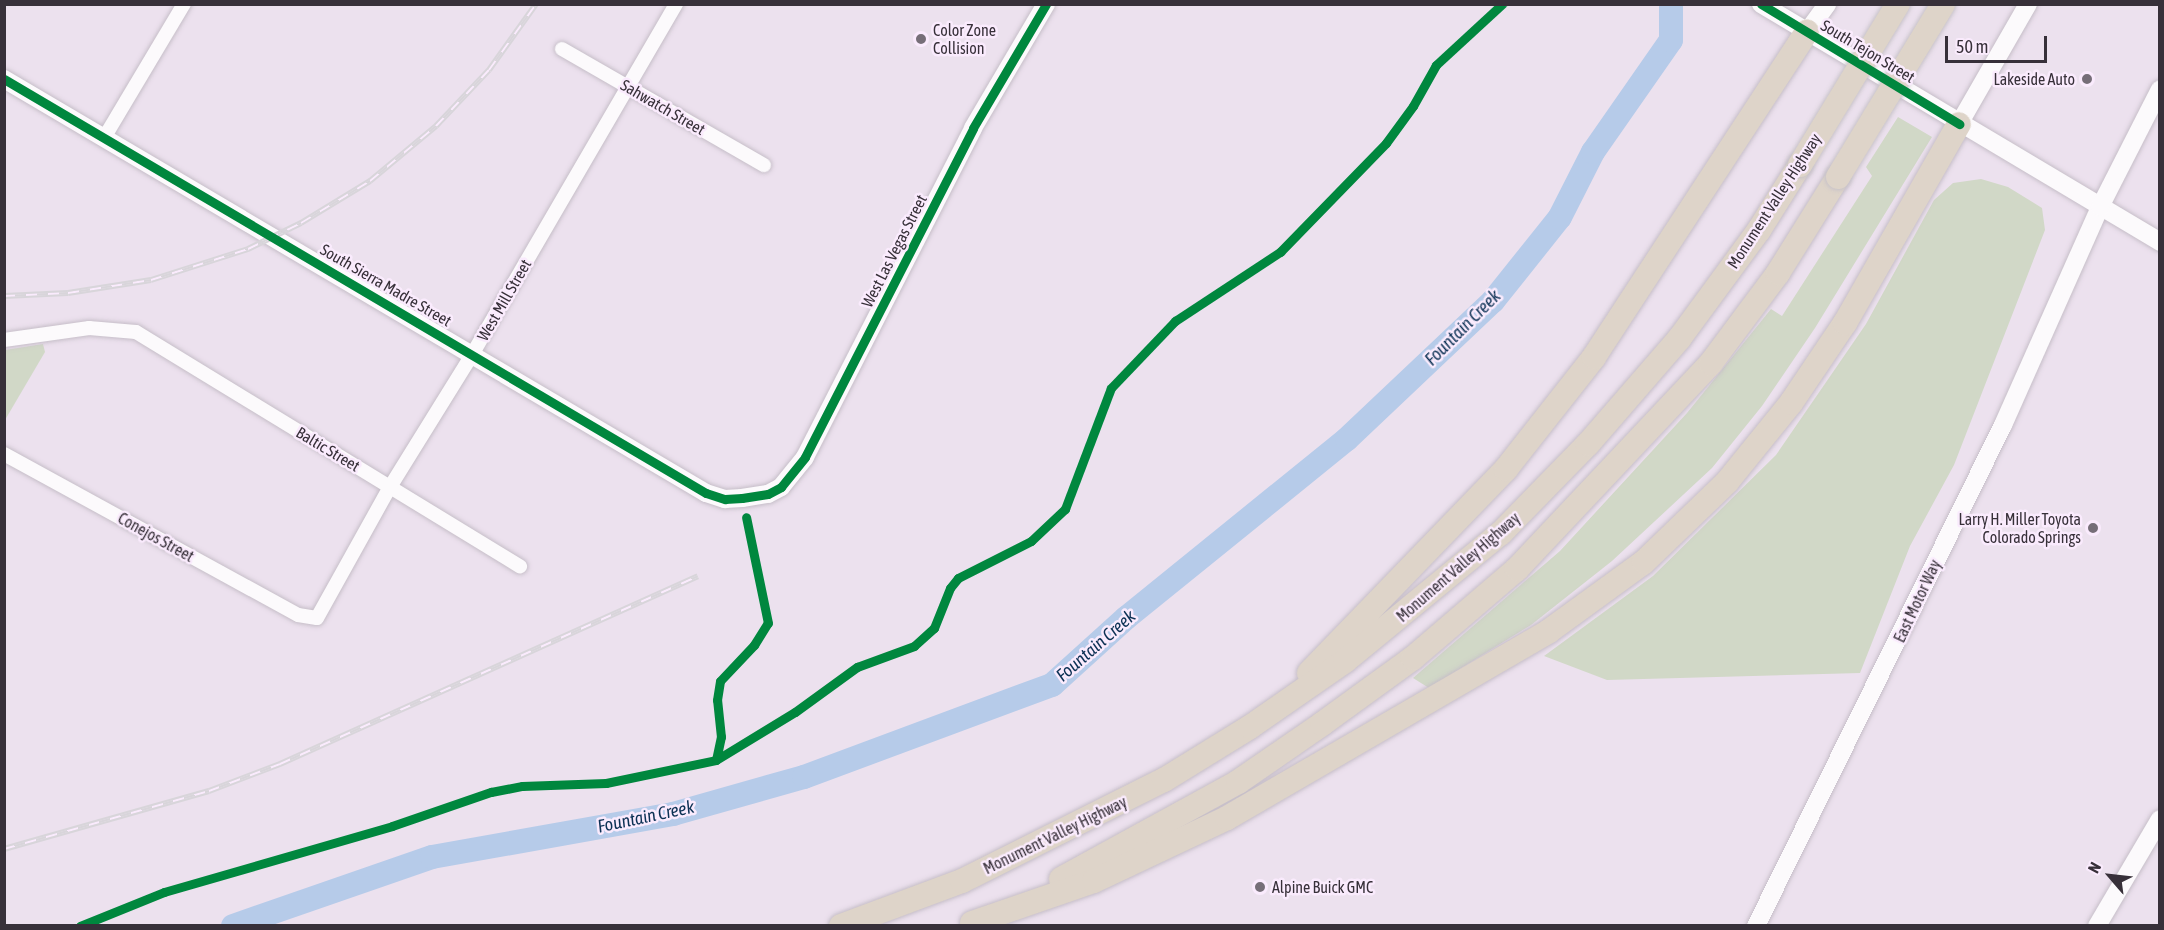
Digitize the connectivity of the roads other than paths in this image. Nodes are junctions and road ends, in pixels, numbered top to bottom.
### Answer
1 (184, 4) edge
2 (676, 4) edge
3 (1046, 4) edge
4 (1827, 4) edge
5 (1898, 4) edge
6 (1943, 4) edge
7 (2028, 4) edge
8 (1762, 6) edge
9 (1807, 32) junction
10 (562, 49) dead end
11 (4, 79) edge
12 (627, 86) junction
13 (2160, 88) edge
14 (1959, 124) junction
15 (104, 138) junction
16 (764, 165) dead end
17 (2100, 207) junction
18 (2160, 242) edge
19 (4, 340) edge
20 (473, 353) junction
21 (4, 454) edge
22 (390, 487) junction
23 (756, 497) joint
24 (520, 566) dead end
25 (308, 620) joint
26 (1250, 728) junction
27 (2160, 819) edge
28 (969, 924) edge
29 (841, 926) edge
30 (1756, 926) edge
31 (2097, 926) edge

1 - 15 street
2 - 12 street, West Mill Street
3 - 23 street, West Las Vegas Street
4 - 9 street
5 - 26 highway, Monument Valley Highway, bridge
6 - 28 highway, bridge
7 - 14 street
8 - 9 street, South Tejon Street
9 - 14 street, South Tejon Street
9 - 26 highway
10 - 12 street, Sahwatch Street
11 - 15 street, South Sierra Madre Street
12 - 16 street, Sahwatch Street
12 - 20 street, West Mill Street
13 - 17 street, East Motor Way
14 - 17 street, South Tejon Street
14 - 28 highway
15 - 20 street, South Sierra Madre Street
17 - 18 street, South Tejon Street
17 - 30 street, East Motor Way
19 - 22 street, Baltic Street
20 - 22 street, West Mill Street
20 - 23 street, South Sierra Madre Street
21 - 25 street, Conejos Street
22 - 24 street, Baltic Street
22 - 25 street, West Mill Street
26 - 29 highway, Monument Valley Highway
27 - 31 street

